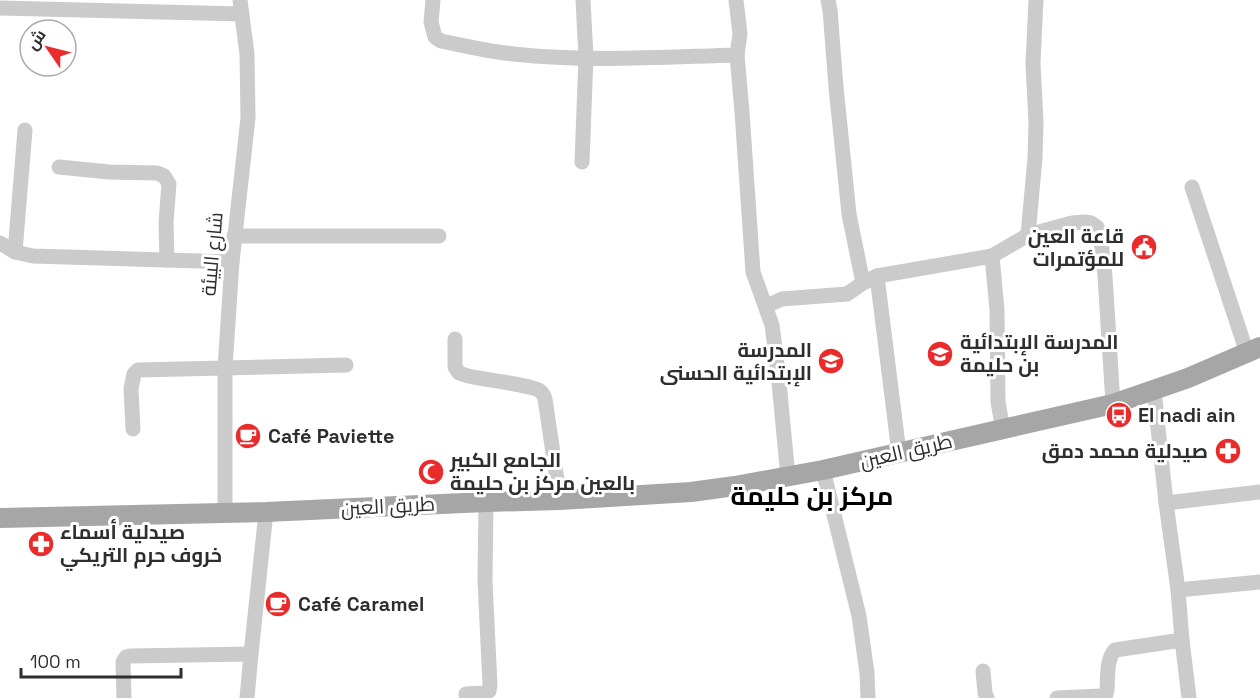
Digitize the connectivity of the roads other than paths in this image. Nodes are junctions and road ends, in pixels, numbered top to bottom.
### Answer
1 (434, 0) edge
2 (583, 0) edge
3 (736, 0) edge
4 (828, 0) edge
5 (1036, 0) edge
6 (125, 6) edge
7 (241, 7) edge
8 (0, 8) edge
9 (736, 55) junction
10 (586, 57) junction
11 (25, 130) dead end
12 (582, 162) dead end
13 (59, 167) dead end
14 (1192, 187) dead end
15 (1028, 235) junction
16 (234, 236) junction
17 (440, 236) dead end
18 (0, 243) edge
19 (15, 252) junction
20 (992, 256) junction
21 (167, 260) junction
22 (232, 262) junction
23 (870, 280) junction
24 (766, 306) junction
25 (455, 339) dead end
26 (1254, 350) edge
27 (346, 365) dead end
28 (225, 368) junction
29 (1154, 390) junction
30 (1113, 404) junction
31 (133, 429) dead end
32 (1003, 430) junction
33 (899, 453) junction
34 (823, 470) junction
35 (788, 477) junction
36 (1260, 492) edge
37 (560, 500) junction
38 (486, 502) junction
39 (1166, 503) junction
40 (225, 512) junction
41 (266, 512) junction
42 (0, 518) edge
43 (1260, 582) edge
44 (1178, 590) junction
45 (1182, 640) junction
46 (251, 654) junction
47 (983, 671) dead end
48 (466, 694) dead end
49 (124, 698) edge
50 (247, 698) edge
51 (868, 698) edge
52 (987, 698) edge
53 (1057, 698) edge
54 (1189, 698) edge

1 - 10 street
2 - 10 street
3 - 9 street
4 - 23 street
5 - 15 street
6 - 7 street
6 - 8 street
7 - 16 street, شارع البيئة
9 - 10 street
9 - 24 street
10 - 12 street
11 - 19 street
13 - 21 street
14 - 26 street
15 - 20 street
15 - 30 street
16 - 17 street
16 - 22 street, شارع البيئة
18 - 19 street
19 - 21 street
20 - 23 street
20 - 32 street
21 - 22 street
22 - 28 street, شارع البيئة
23 - 24 street
23 - 33 street
24 - 35 street
25 - 37 street
26 - 29 main road, طريق العين
27 - 28 street
28 - 31 street
28 - 40 street, شارع البيئة
29 - 30 main road, طريق العين
29 - 39 street
30 - 32 main road, طريق العين
32 - 33 main road, طريق العين
33 - 34 main road, طريق العين
34 - 35 main road, طريق العين
34 - 51 street
35 - 37 main road, طريق العين
36 - 39 street
37 - 38 main road, طريق العين
38 - 41 main road, طريق العين
38 - 48 street
39 - 44 street
40 - 41 main road, طريق العين
40 - 42 main road, طريق العين
41 - 46 street
43 - 44 street
44 - 45 street
45 - 53 street
45 - 54 street
46 - 49 street
46 - 50 street
47 - 52 street

